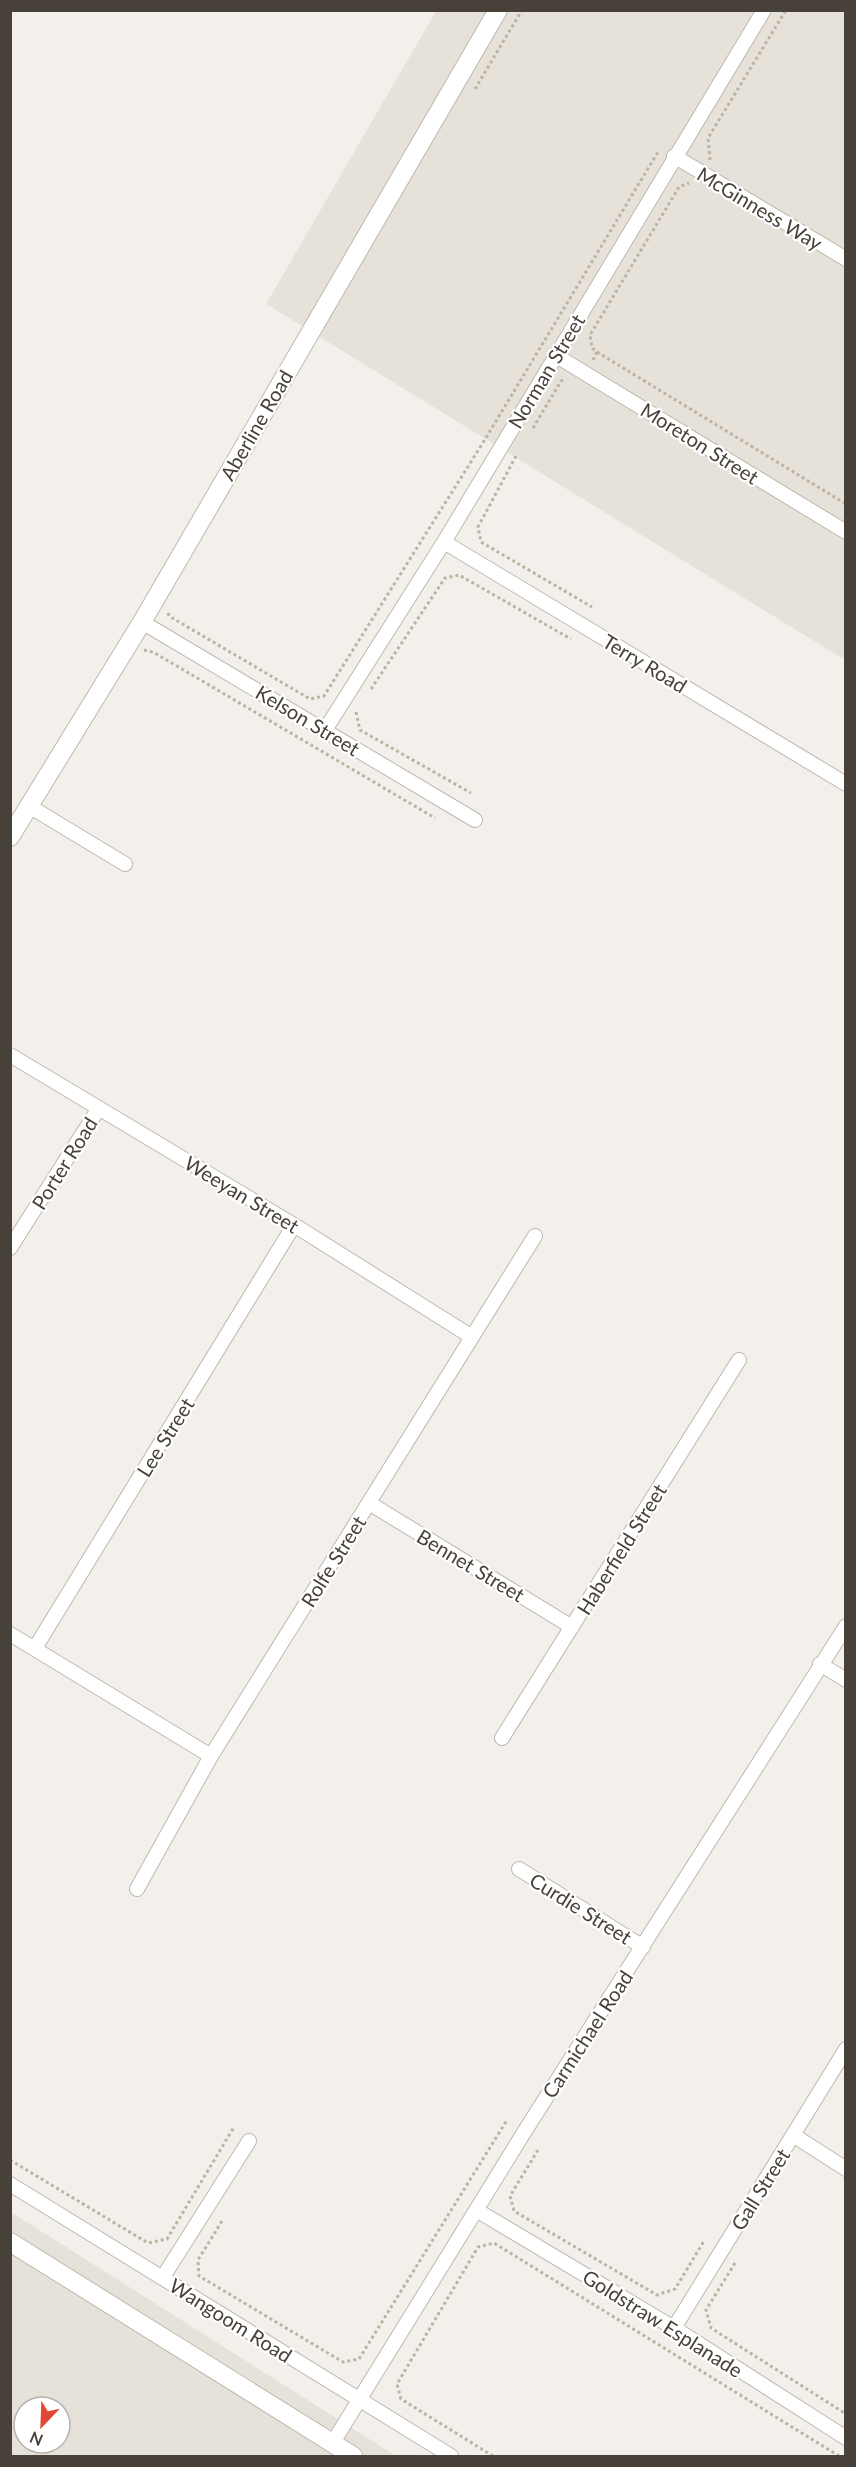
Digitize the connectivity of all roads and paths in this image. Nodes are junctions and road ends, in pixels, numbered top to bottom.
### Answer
1 (498, 10) edge
2 (764, 10) edge
3 (786, 10) edge
4 (660, 149) dead end
5 (674, 156) junction
6 (708, 177) junction
7 (846, 259) edge
8 (597, 352) junction
9 (555, 355) junction
10 (586, 373) junction
11 (532, 429) dead end
12 (521, 448) dead end
13 (846, 504) edge
14 (846, 532) edge
15 (444, 542) junction
16 (592, 607) dead end
17 (167, 608) dead end
18 (142, 621) junction
19 (571, 639) dead end
20 (140, 650) dead end
21 (371, 690) dead end
22 (358, 709) dead end
23 (325, 730) junction
24 (846, 784) edge
25 (471, 793) dead end
26 (29, 806) junction
27 (435, 818) dead end
28 (475, 820) dead end
29 (10, 837) edge
30 (125, 864) dead end
31 (10, 1055) edge
32 (99, 1108) junction
33 (294, 1225) junction
34 (535, 1236) dead end
35 (10, 1248) edge
36 (472, 1337) junction
37 (739, 1360) dead end
38 (369, 1503) junction
39 (846, 1626) edge
40 (572, 1627) junction
41 (10, 1634) edge
42 (35, 1648) junction
43 (820, 1664) junction
44 (846, 1680) edge
45 (502, 1738) dead end
46 (211, 1756) junction
47 (519, 1869) dead end
48 (137, 1889) dead end
49 (643, 1947) junction
50 (846, 2049) edge
51 (507, 2120) dead end
52 (234, 2127) dead end
53 (793, 2135) junction
54 (249, 2141) dead end
55 (538, 2150) dead end
56 (10, 2160) edge
57 (846, 2169) edge
58 (10, 2184) edge
59 (478, 2211) junction
60 (222, 2221) dead end
61 (704, 2241) dead end
62 (10, 2242) edge
63 (735, 2263) dead end
64 (163, 2277) junction
65 (674, 2328) junction
66 (360, 2400) junction
67 (846, 2414) edge
68 (846, 2438) edge
69 (332, 2444) junction
70 (353, 2457) edge
71 (451, 2457) edge
72 (493, 2457) edge
73 (839, 2457) edge

1 - 18 street, Aberline Road
2 - 5 street, Norman Street
3 - 6 path
4 - 17 path
5 - 6 street, McGinness Way
5 - 9 street, Norman Street
6 - 7 street, McGinness Way
6 - 8 path
8 - 10 path
8 - 13 path
9 - 10 street, Moreton Street
9 - 15 street, Norman Street
10 - 11 path
10 - 14 street, Moreton Street
12 - 16 path
15 - 23 street, Norman Street
15 - 24 street, Terry Road
18 - 23 street, Kelson Street
18 - 26 street, Aberline Road
19 - 21 path
20 - 27 path
22 - 25 path
23 - 28 street, Kelson Street
26 - 29 street, Aberline Road
26 - 30 street
31 - 32 street, Weeyan Street
32 - 33 street, Weeyan Street
32 - 35 street, Porter Road
33 - 36 street, Weeyan Street
33 - 42 street, Lee Street
34 - 36 street, Rolfe Street
36 - 38 street, Rolfe Street
37 - 40 street, Haberfield Street
38 - 40 street, Bennet Street
38 - 46 street, Rolfe Street
39 - 43 street, Carmichael Road
40 - 45 street, Haberfield Street
41 - 42 street
42 - 46 street
43 - 44 street
43 - 49 street, Carmichael Road
46 - 48 street, Rolfe Street
47 - 49 street, Curdie Street
49 - 59 street, Carmichael Road
50 - 53 street, Gall Street
51 - 60 path
52 - 56 path
53 - 57 street
53 - 65 street, Gall Street
54 - 64 street
55 - 61 path
58 - 64 street, Wangoom Road
59 - 65 street, Goldstraw Esplanade
59 - 66 street, Carmichael Road
62 - 69 street
63 - 67 path
64 - 66 street, Wangoom Road
65 - 68 street, Goldstraw Esplanade
66 - 69 street, Carmichael Road
66 - 71 street, Wangoom Road
69 - 70 street
72 - 73 path

